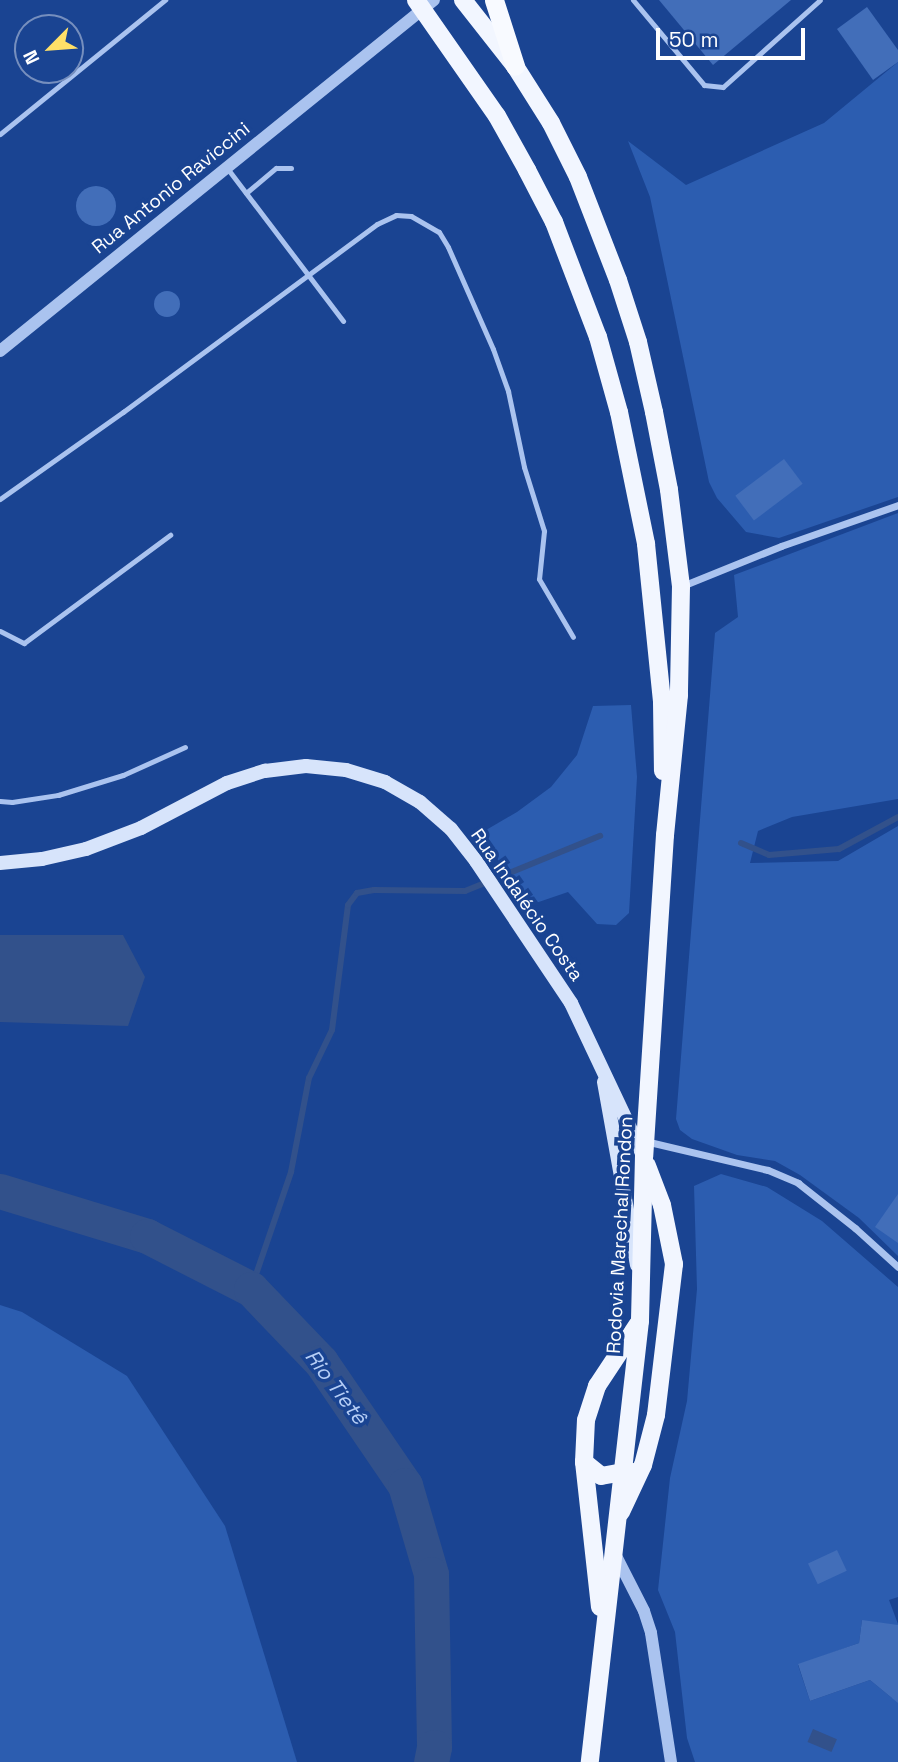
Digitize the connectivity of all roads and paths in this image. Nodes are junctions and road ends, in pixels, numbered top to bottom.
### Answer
1 (165, 0) edge
2 (416, 0) edge
3 (434, 0) edge
4 (463, 0) edge
5 (494, 0) edge
6 (633, 0) edge
7 (820, 0) edge
8 (515, 66) junction
9 (0, 134) edge
10 (227, 168) junction
11 (290, 168) dead end
12 (246, 193) junction
13 (307, 275) junction
14 (343, 321) dead end
15 (0, 351) edge
16 (0, 499) edge
17 (898, 505) edge
18 (170, 535) dead end
19 (681, 586) junction
20 (0, 631) edge
21 (573, 637) dead end
22 (185, 747) dead end
23 (0, 801) edge
24 (665, 835) junction
25 (0, 863) edge
26 (600, 1063) junction
27 (644, 1149) junction
28 (898, 1267) edge
29 (641, 1286) junction
30 (640, 1321) junction
31 (584, 1462) junction
32 (643, 1465) junction
33 (621, 1474) junction
34 (617, 1520) junction
35 (614, 1551) junction
36 (603, 1637) junction
37 (590, 1762) edge
38 (671, 1762) edge

1 - 9 lane
2 - 24 main road, Rodovia Marechal Rondon
3 - 10 street, Rua Antonio Raviccini
4 - 8 main road, Rodovia Marechal Rondon
5 - 8 highway
6 - 7 lane
8 - 19 main road, Rodovia Marechal Rondon
10 - 12 lane
10 - 15 street, Rua Antonio Raviccini
11 - 12 lane
12 - 13 lane
13 - 14 lane
13 - 16 lane
13 - 21 lane
17 - 19 street
18 - 20 lane
19 - 24 main road, Rodovia Marechal Rondon
22 - 23 lane
24 - 27 main road, Rodovia Marechal Rondon
25 - 26 main road, Rua Indalécio Costa
26 - 27 main road, Rua Indalécio Costa
26 - 29 main road, Rua Indalécio Costa
27 - 28 street
27 - 29 main road, Rodovia Marechal Rondon
27 - 32 main road
29 - 30 main road, Rodovia Marechal Rondon
30 - 31 main road
30 - 33 main road, Rodovia Marechal Rondon
31 - 33 main road
31 - 36 main road
32 - 33 main road
32 - 34 main road
33 - 34 main road, Rodovia Marechal Rondon
34 - 35 main road, Rodovia Marechal Rondon
35 - 36 main road, Rodovia Marechal Rondon
35 - 38 street
36 - 37 main road, Rodovia Marechal Rondon

